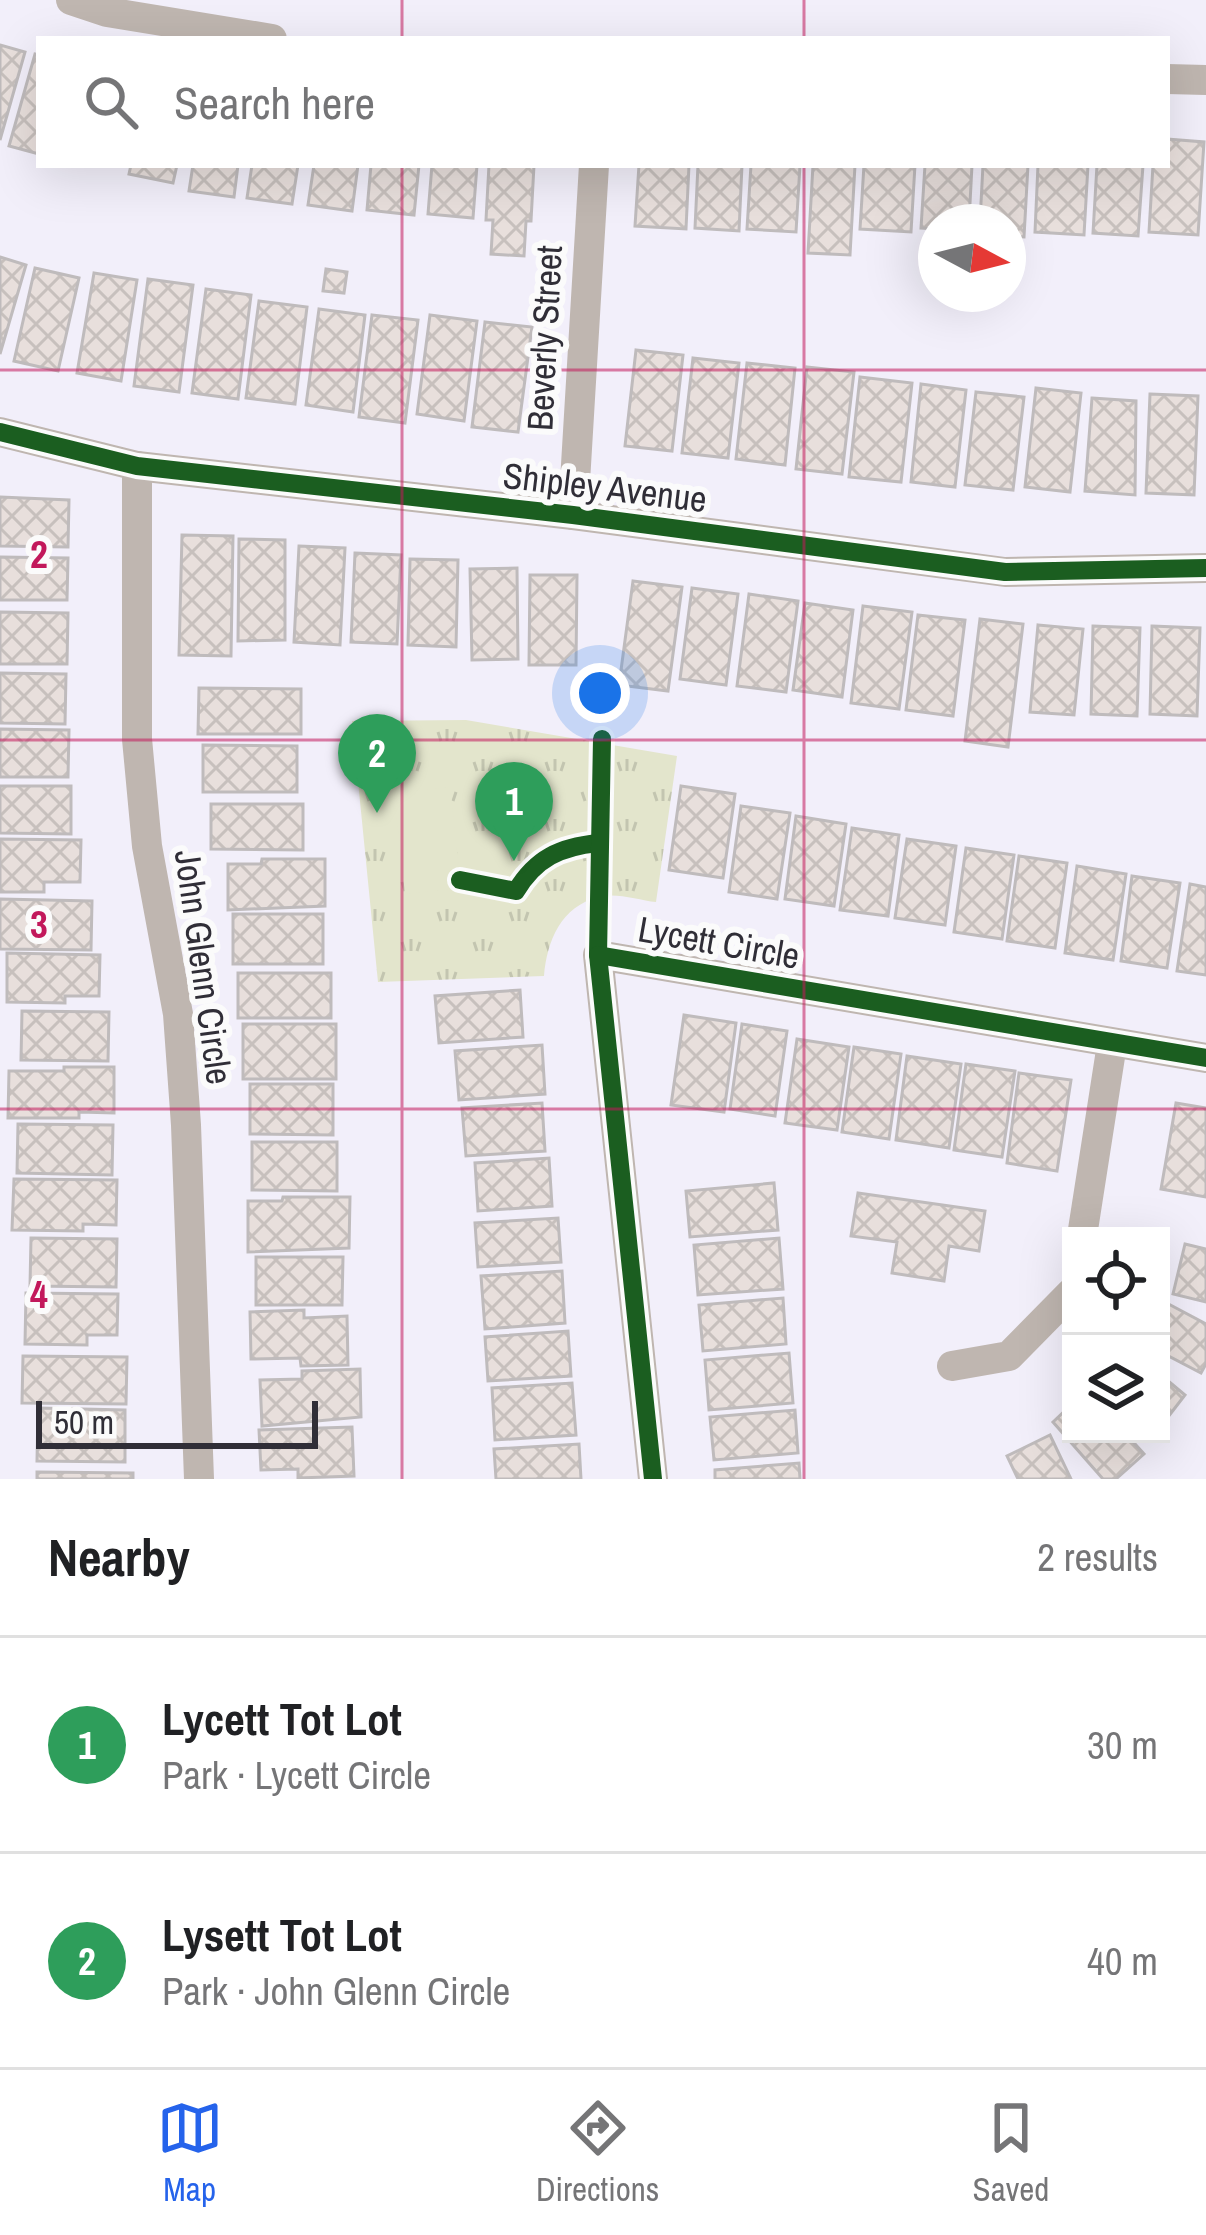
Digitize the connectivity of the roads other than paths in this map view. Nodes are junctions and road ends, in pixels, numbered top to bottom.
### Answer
1 (71, 0) edge
2 (253, 36) edge
3 (1170, 79) edge
4 (1206, 80) edge
5 (594, 168) edge
6 (0, 432) edge
7 (136, 466) junction
8 (573, 515) junction
9 (1206, 568) edge
10 (1112, 1044) junction
11 (1206, 1058) edge
12 (1083, 1227) edge
13 (1062, 1302) edge
14 (952, 1366) dead end
15 (199, 1479) edge
16 (653, 1479) edge

1 - 2 street
3 - 4 street
5 - 8 street, Beverly Street
6 - 7 street, Shipley Avenue
7 - 8 street, Shipley Avenue
7 - 15 street, John Glenn Circle
8 - 9 street, Shipley Avenue
10 - 11 street, Lycett Circle
10 - 12 street
10 - 16 street, Lycett Circle
13 - 14 street

